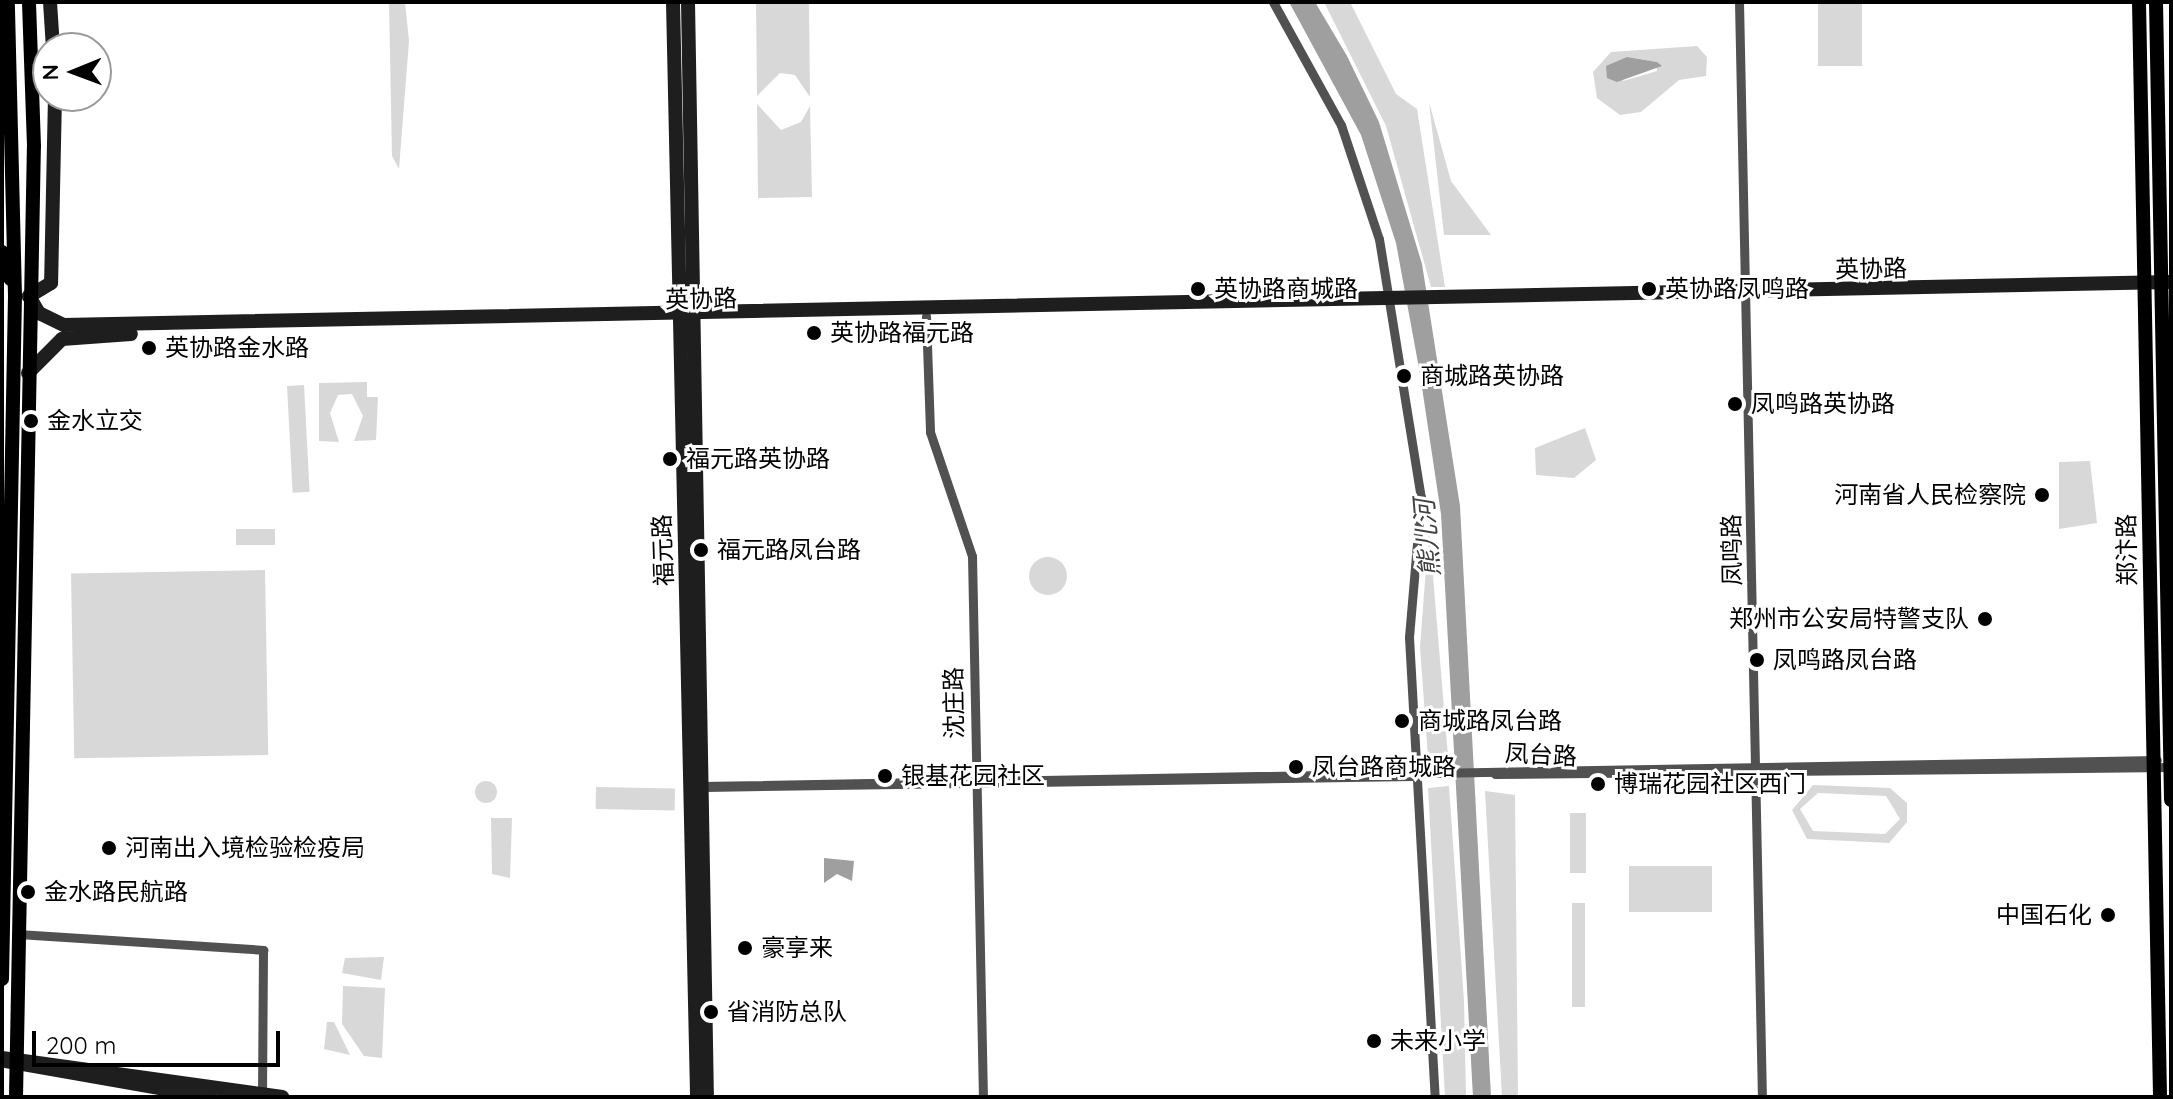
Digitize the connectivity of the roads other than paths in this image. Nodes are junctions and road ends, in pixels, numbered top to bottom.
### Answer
1 (8, 2) edge
2 (29, 2) edge
3 (50, 2) edge
4 (673, 2) edge
5 (688, 2) edge
6 (1273, 2) edge
7 (1739, 2) edge
8 (2139, 2) edge
9 (2156, 2) edge
10 (52, 32) edge
11 (55, 112) edge
12 (2, 252) edge
13 (2167, 285) edge
14 (2144, 286) junction
15 (1747, 293) junction
16 (22, 296) junction
17 (1394, 301) junction
18 (926, 316) junction
19 (686, 317) junction
20 (2, 345) edge
21 (13, 358) junction
22 (28, 374) junction
23 (2171, 759) edge
24 (2155, 764) junction
25 (2171, 767) edge
26 (1756, 771) junction
27 (1416, 775) junction
28 (975, 783) junction
29 (701, 786) junction
30 (2171, 800) edge
31 (2, 910) edge
32 (18, 934) junction
33 (2, 971) edge
34 (2, 979) edge
35 (9, 1059) edge
36 (262, 1094) junction
37 (16, 1097) edge
38 (210, 1097) edge
39 (282, 1097) edge
40 (697, 1097) edge
41 (707, 1097) edge
42 (983, 1097) edge
43 (1435, 1097) edge
44 (1762, 1097) edge
45 (2160, 1097) edge

1 - 16 main road
2 - 16 main road
3 - 10 street
4 - 19 street, 福元路
5 - 19 street, 福元路
6 - 17 street
7 - 15 street, 凤鸣路
8 - 14 main road, 郑汴路
9 - 13 main road, 郑汴路
11 - 16 street
12 - 16 main road
13 - 14 street, 英协路
13 - 23 main road, 郑汴路
14 - 15 street, 英协路
14 - 24 main road, 郑汴路
15 - 17 street, 英协路
15 - 26 street, 凤鸣路
16 - 19 street, 英协路
16 - 21 main road
16 - 22 main road
17 - 18 street, 英协路
17 - 19 street, 英协路
17 - 27 street
18 - 19 street, 英协路
18 - 28 street, 沈庄路
19 - 22 street, 英协路
19 - 29 street, 福元路
19 - 40 street, 福元路
20 - 21 street
21 - 31 main road
22 - 32 main road
23 - 24 street, 凤台路
23 - 25 main road, 郑汴路
24 - 25 street, 凤台路
24 - 26 street, 凤台路
24 - 45 main road, 郑汴路
25 - 30 main road, 郑汴路
26 - 27 street, 凤台路
26 - 44 street, 凤鸣路
27 - 28 street, 凤台路
27 - 43 street
28 - 29 street, 凤台路
28 - 42 street, 沈庄路
29 - 41 street, 福元路
31 - 33 main road
32 - 35 main road
32 - 36 street
33 - 34 main road
35 - 36 street
35 - 37 main road
35 - 38 street
36 - 39 street

